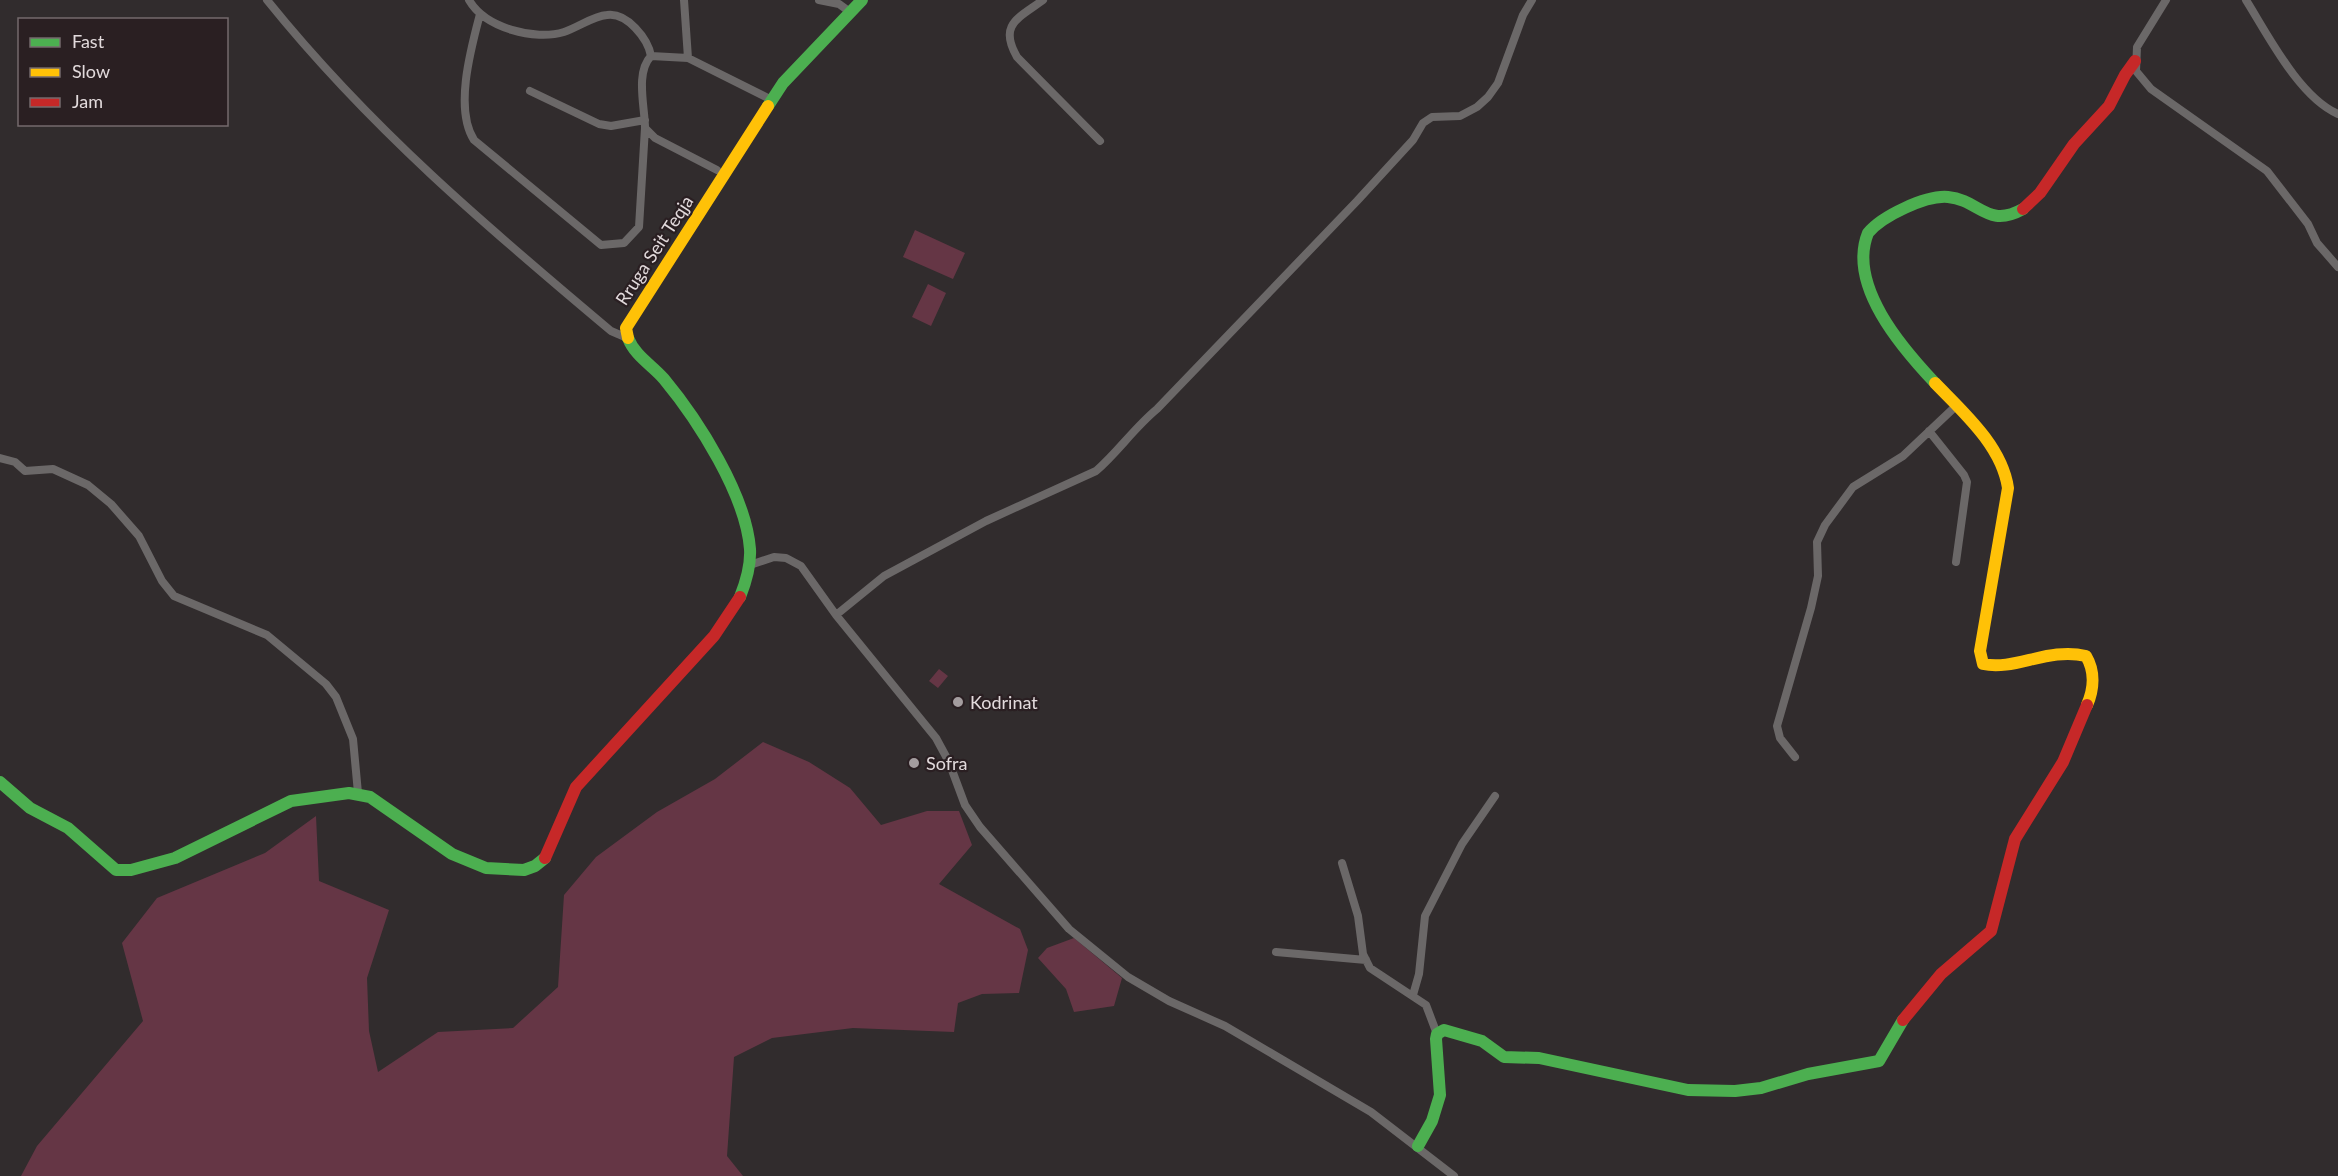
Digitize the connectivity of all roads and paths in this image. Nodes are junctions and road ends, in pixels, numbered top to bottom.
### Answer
1 (267, 0) edge
2 (470, 0) edge
3 (684, 0) edge
4 (819, 0) edge
5 (862, 0) edge
6 (1043, 0) edge
7 (1532, 0) edge
8 (2166, 0) edge
9 (2246, 0) edge
10 (850, 12) junction
11 (480, 14) junction
12 (651, 56) junction
13 (688, 58) junction
14 (2135, 61) junction
15 (531, 91) dead end
16 (772, 100) junction
17 (2338, 114) edge
18 (645, 124) junction
19 (1100, 141) dead end
20 (717, 170) dead end
21 (2338, 267) edge
22 (625, 337) junction
23 (1957, 405) junction
24 (1929, 431) junction
25 (0, 458) edge
26 (1956, 562) dead end
27 (750, 565) junction
28 (836, 615) junction
29 (1795, 757) dead end
30 (0, 782) edge
31 (358, 793) junction
32 (1495, 796) dead end
33 (1342, 863) dead end
34 (1276, 952) dead end
35 (1366, 960) junction
36 (1413, 995) junction
37 (1437, 1034) junction
38 (1418, 1146) junction
39 (1454, 1176) edge

1 - 22 street
2 - 11 street
3 - 13 street
4 - 10 street
5 - 10 street, Rruga Seit Teqja
6 - 19 street
7 - 28 street
8 - 14 street
9 - 17 street
10 - 16 street, Rruga Seit Teqja
11 - 12 street
11 - 18 street
12 - 13 street
12 - 18 street
13 - 16 street
14 - 21 street
14 - 23 street
15 - 18 street
16 - 22 street, Rruga Seit Teqja
18 - 20 street
22 - 27 street
23 - 24 street
23 - 37 street
24 - 26 street
24 - 29 street
25 - 31 street
27 - 28 street
27 - 31 street
28 - 38 street
30 - 31 street
32 - 36 street
33 - 35 street
34 - 35 street
35 - 36 street
36 - 37 street
37 - 38 street
38 - 39 street

